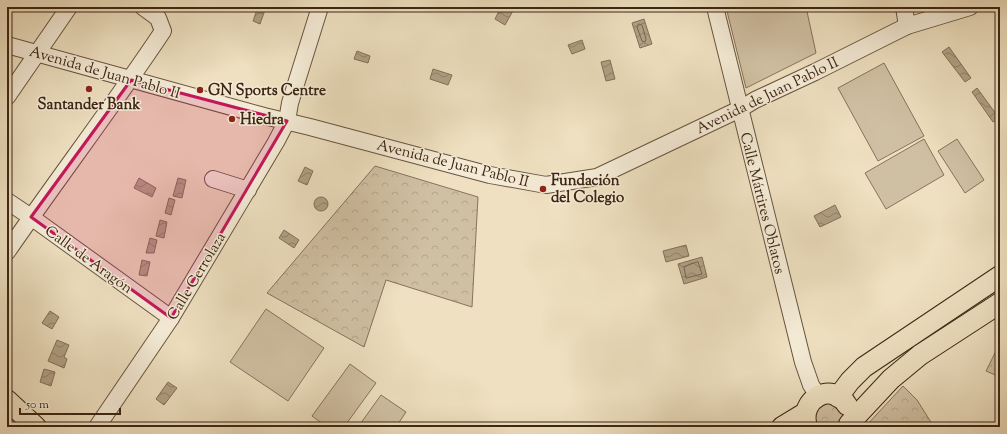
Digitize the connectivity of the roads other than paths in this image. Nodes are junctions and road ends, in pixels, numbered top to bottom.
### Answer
1 (70, 7) edge
2 (143, 7) edge
3 (320, 7) edge
4 (715, 7) edge
5 (904, 7) edge
6 (970, 7) edge
7 (907, 26) junction
8 (7, 45) edge
9 (37, 53) junction
10 (131, 80) junction
11 (7, 97) edge
12 (740, 109) junction
13 (287, 121) junction
14 (213, 179) dead end
15 (248, 190) junction
16 (7, 201) edge
17 (31, 216) junction
18 (7, 252) edge
19 (1000, 276) edge
20 (1000, 303) edge
21 (171, 318) junction
22 (818, 396) junction
23 (838, 396) junction
24 (7, 400) edge
25 (806, 420) edge
26 (849, 426) edge
27 (36, 427) edge
28 (98, 427) edge
29 (782, 427) edge

1 - 9 street
2 - 10 street
3 - 13 street, Calle Cerrolaza
4 - 12 street, Calle Mártires Oblatos
5 - 7 street
6 - 7 street, Avenida de Juan Pablo II
7 - 12 street, Avenida de Juan Pablo II
8 - 9 street, Avenida de Juan Pablo II
9 - 10 street, Avenida de Juan Pablo II
9 - 11 street
10 - 13 street, Avenida de Juan Pablo II
10 - 17 street
12 - 13 street, Avenida de Juan Pablo II
12 - 22 street, Calle Mártires Oblatos
13 - 15 street, Calle Cerrolaza
14 - 15 street
15 - 21 street, Calle Cerrolaza
16 - 17 street, Calle de Aragón
17 - 18 street
17 - 21 street, Calle de Aragón
19 - 23 main road
20 - 26 main road
21 - 28 street, Calle Cerrolaza
22 - 23 main road
22 - 25 main road
23 - 26 main road
24 - 27 main road
25 - 29 main road

